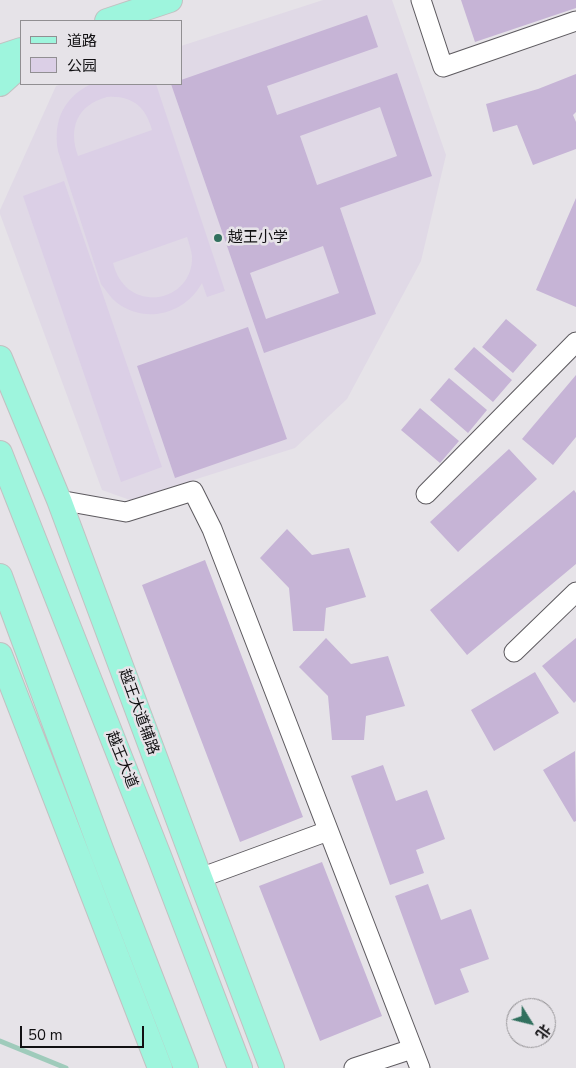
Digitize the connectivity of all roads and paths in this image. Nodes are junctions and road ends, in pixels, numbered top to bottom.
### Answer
1 (170, 0) edge
2 (421, 0) edge
3 (110, 20) edge
4 (576, 21) edge
5 (20, 50) edge
6 (0, 57) edge
7 (20, 66) edge
8 (0, 84) edge
9 (576, 342) edge
10 (0, 358) edge
11 (0, 453) edge
12 (426, 494) dead end
13 (59, 500) junction
14 (0, 576) edge
15 (576, 592) edge
16 (514, 652) dead end
17 (0, 655) edge
18 (119, 661) junction
19 (30, 734) junction
20 (328, 831) junction
21 (101, 849) junction
22 (159, 856) junction
23 (200, 878) junction
24 (167, 1020) junction
25 (412, 1049) junction
26 (160, 1068) edge
27 (177, 1068) edge
28 (186, 1068) edge
29 (240, 1068) edge
30 (272, 1068) edge
31 (354, 1068) edge
32 (420, 1068) edge

1 - 3 main road
2 - 4 street
5 - 6 main road
7 - 8 main road
9 - 12 street
10 - 13 main road, 越王大道辅路
11 - 22 main road, 越王大道
13 - 18 main road, 越王大道辅路
13 - 20 street
14 - 21 main road
15 - 16 street
17 - 19 main road
18 - 22 main road
18 - 23 main road, 越王大道辅路
19 - 21 main road
19 - 26 main road
20 - 23 street
20 - 25 street
21 - 24 main road
22 - 29 main road, 越王大道
23 - 30 main road, 越王大道辅路
24 - 27 main road
24 - 28 main road
25 - 31 street
25 - 32 street

